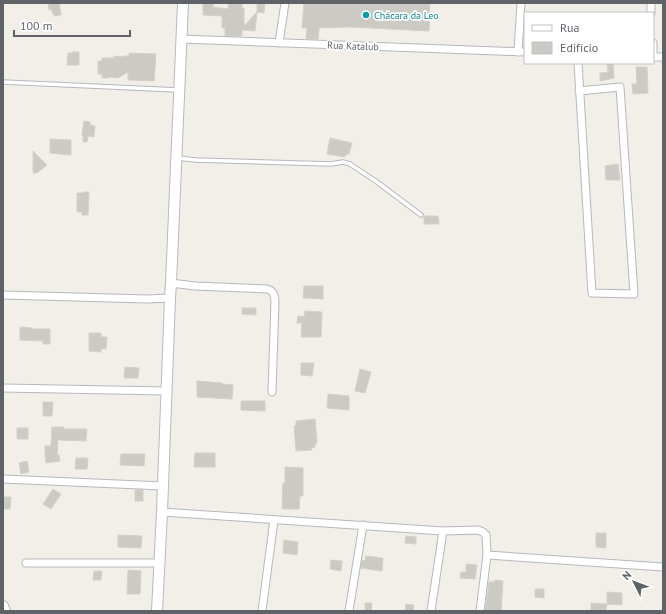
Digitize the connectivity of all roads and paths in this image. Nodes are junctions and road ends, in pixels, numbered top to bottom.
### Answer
1 (183, 3) edge
2 (285, 3) edge
3 (522, 3) edge
4 (181, 39) junction
5 (279, 43) junction
6 (522, 52) edge
7 (578, 64) edge
8 (3, 82) edge
9 (179, 90) junction
10 (580, 91) junction
11 (176, 158) junction
12 (421, 215) dead end
13 (171, 283) junction
14 (3, 294) edge
15 (170, 298) junction
16 (3, 388) edge
17 (167, 391) junction
18 (272, 392) dead end
19 (3, 479) edge
20 (163, 486) junction
21 (162, 512) junction
22 (274, 520) junction
23 (363, 525) junction
24 (443, 531) junction
25 (487, 555) junction
26 (26, 563) dead end
27 (160, 563) junction
28 (663, 567) edge
29 (3, 606) edge
30 (5, 611) edge
31 (157, 611) edge
32 (262, 611) edge
33 (349, 611) edge
34 (432, 611) edge
35 (480, 611) edge

1 - 4 main road
2 - 5 street
3 - 6 street
4 - 5 street, Rua Katalub
4 - 9 main road
5 - 6 street, Rua Katalub
7 - 10 street
8 - 9 lane
9 - 11 main road
10 - 10 street
11 - 12 lane
11 - 13 main road
13 - 15 main road
13 - 18 street
14 - 15 street
15 - 17 main road
16 - 17 street
17 - 20 main road
19 - 20 street
20 - 21 main road
21 - 22 street
21 - 27 main road
22 - 23 street
22 - 32 street
23 - 24 street
23 - 33 street
24 - 25 street
24 - 34 street
25 - 28 street
25 - 35 street
26 - 27 street
27 - 31 main road
29 - 30 main road

